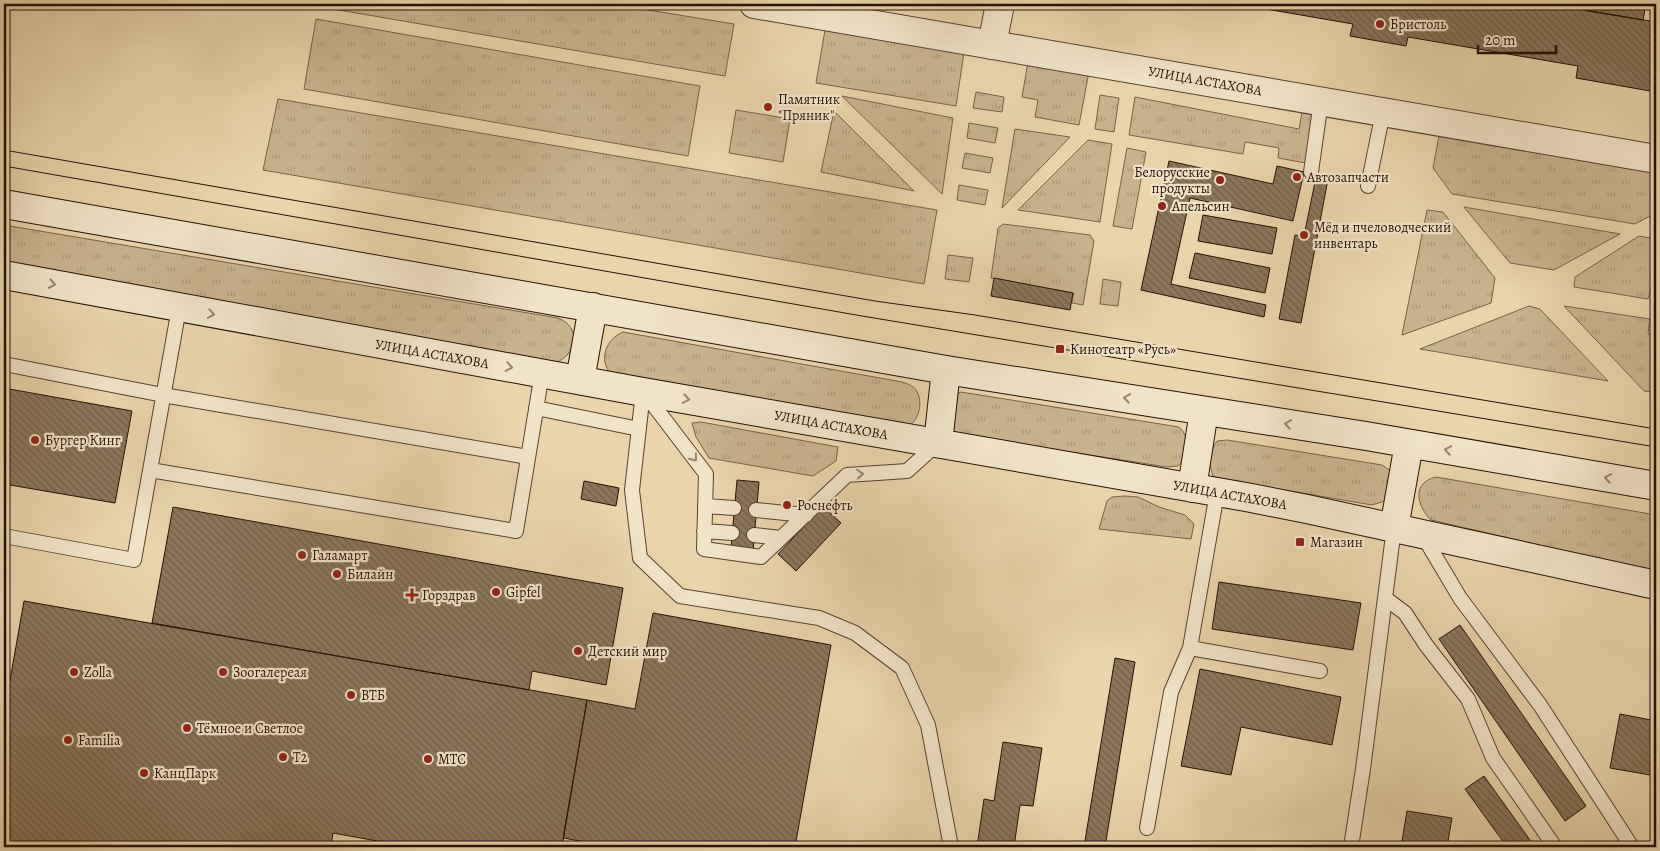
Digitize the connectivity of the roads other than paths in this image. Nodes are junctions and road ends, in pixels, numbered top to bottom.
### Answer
1 (754, 4) edge
2 (1000, 4) edge
3 (992, 44) junction
4 (1321, 101) junction
5 (1383, 112) junction
6 (1656, 159) edge
7 (1311, 172) dead end
8 (1368, 186) dead end
9 (4, 204) edge
10 (4, 275) edge
11 (593, 307) junction
12 (179, 308) junction
13 (4, 364) edge
14 (946, 370) junction
15 (542, 373) junction
16 (580, 380) junction
17 (643, 392) junction
18 (163, 395) junction
19 (536, 408) junction
20 (1204, 411) junction
21 (639, 429) junction
22 (938, 444) junction
23 (1410, 444) junction
24 (528, 457) junction
25 (150, 470) junction
26 (1656, 486) edge
27 (1205, 490) junction
28 (705, 506) junction
29 (734, 508) dead end
30 (756, 510) dead end
31 (806, 515) junction
32 (1394, 528) junction
33 (704, 531) junction
34 (732, 533) dead end
35 (1421, 534) junction
36 (754, 535) dead end
37 (4, 536) edge
38 (781, 538) junction
39 (1656, 585) edge
40 (1385, 598) junction
41 (1190, 648) junction
42 (1320, 672) dead end
43 (1147, 828) dead end
44 (951, 847) edge
45 (1351, 847) edge
46 (1555, 847) edge
47 (1632, 847) edge

1 - 3 main road, УЛИЦА АСТАХОВА
2 - 3 main road
3 - 4 main road, УЛИЦА АСТАХОВА
4 - 5 main road, УЛИЦА АСТАХОВА
4 - 7 lane
5 - 6 main road, УЛИЦА АСТАХОВА
5 - 8 lane
9 - 11 main road
10 -> 12 main road, УЛИЦА АСТАХОВА
11 - 14 main road
11 - 16 main road
12 -> 15 main road, УЛИЦА АСТАХОВА
12 - 18 lane
13 - 18 lane
20 -> 14 main road
14 - 22 main road
15 - 16 main road, УЛИЦА АСТАХОВА
15 - 19 lane
16 - 17 main road, УЛИЦА АСТАХОВА
17 - 21 lane
17 -> 22 main road, УЛИЦА АСТАХОВА
17 -> 28 lane
18 - 24 lane
18 - 25 lane
19 - 21 lane
19 - 24 lane
23 -> 20 main road
20 - 27 main road
21 - 44 lane
22 - 27 main road, УЛИЦА АСТАХОВА
31 -> 22 lane
26 -> 23 main road
23 - 32 main road
24 - 25 lane
25 - 37 lane
27 - 32 main road, УЛИЦА АСТАХОВА
27 - 41 lane
28 - 29 lane
28 - 33 lane
30 - 31 lane
31 - 38 lane
32 - 35 main road, УЛИЦА АСТАХОВА
32 - 40 lane
33 - 34 lane
33 - 38 lane
35 - 39 main road, УЛИЦА АСТАХОВА
35 - 47 lane
36 - 38 lane
40 - 45 lane
40 - 46 lane
41 - 42 lane
41 - 43 lane

